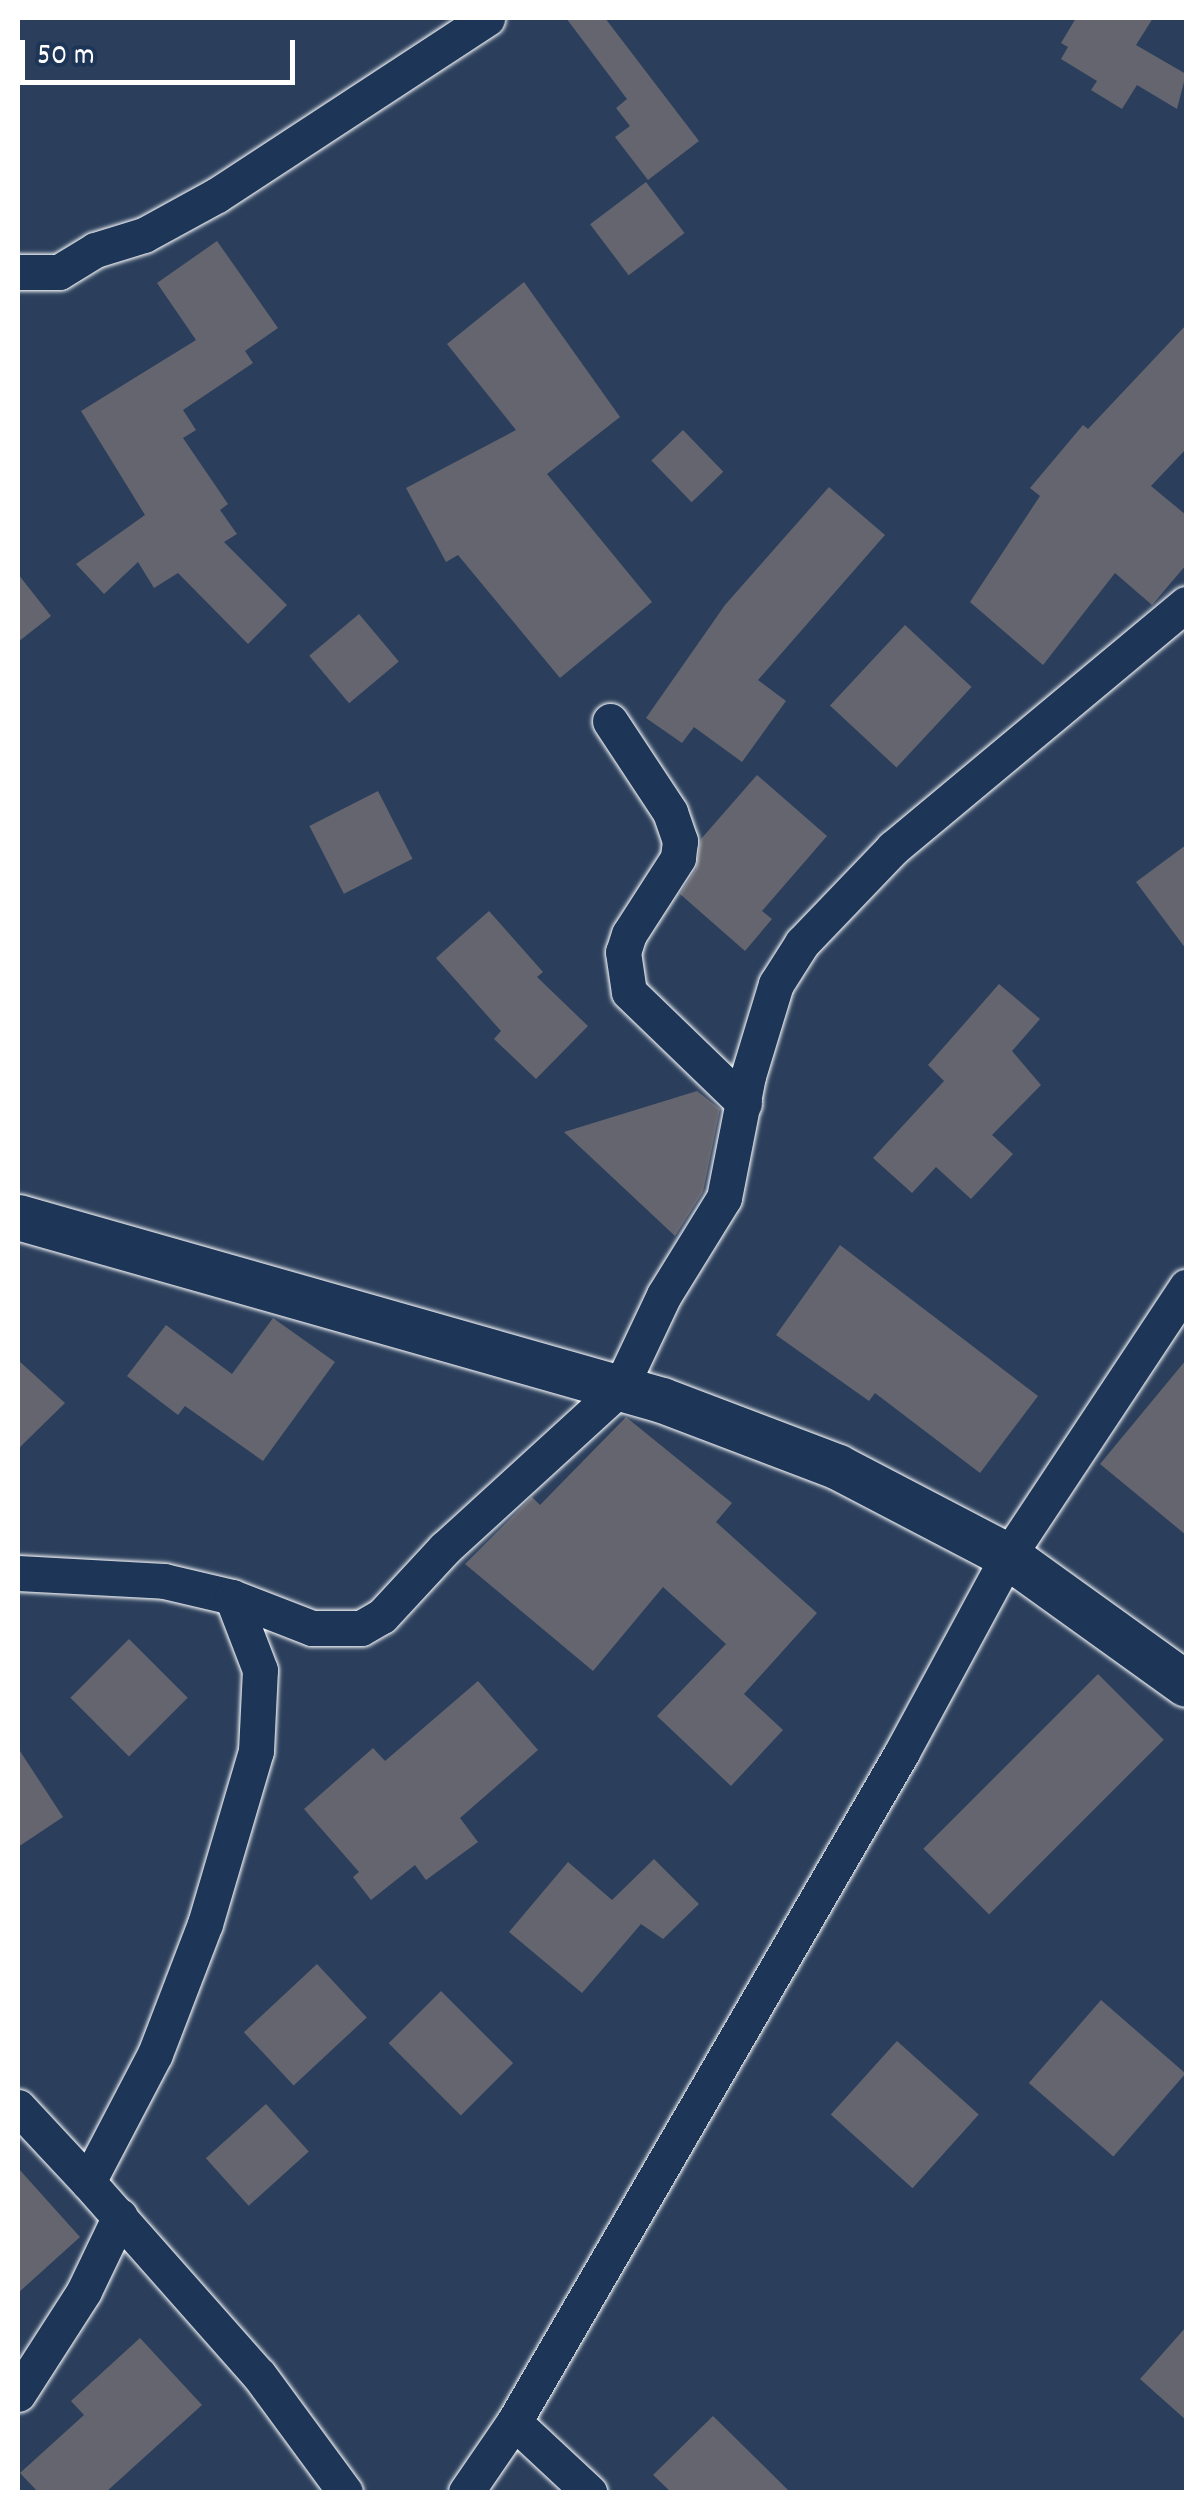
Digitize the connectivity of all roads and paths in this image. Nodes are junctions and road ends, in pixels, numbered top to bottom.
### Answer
1 (488, 18) edge
2 (18, 272) edge
3 (1186, 604) edge
4 (610, 721) dead end
5 (744, 1104) junction
6 (18, 1217) edge
7 (1186, 1287) edge
8 (620, 1388) junction
9 (1008, 1556) junction
10 (18, 1574) edge
11 (232, 1597) junction
12 (1186, 1684) edge
13 (18, 2107) edge
14 (88, 2182) junction
15 (120, 2216) junction
16 (18, 2394) edge
17 (514, 2422) junction
18 (345, 2492) edge
19 (466, 2492) edge
20 (589, 2492) edge

1 - 2 street
3 - 5 street
4 - 5 street
5 - 8 street
6 - 8 street
7 - 9 street
8 - 9 street
8 - 11 street
9 - 12 street
9 - 17 street
10 - 11 street
11 - 14 street
13 - 14 street
14 - 15 street
15 - 16 street
15 - 18 street
17 - 19 street
17 - 20 street

